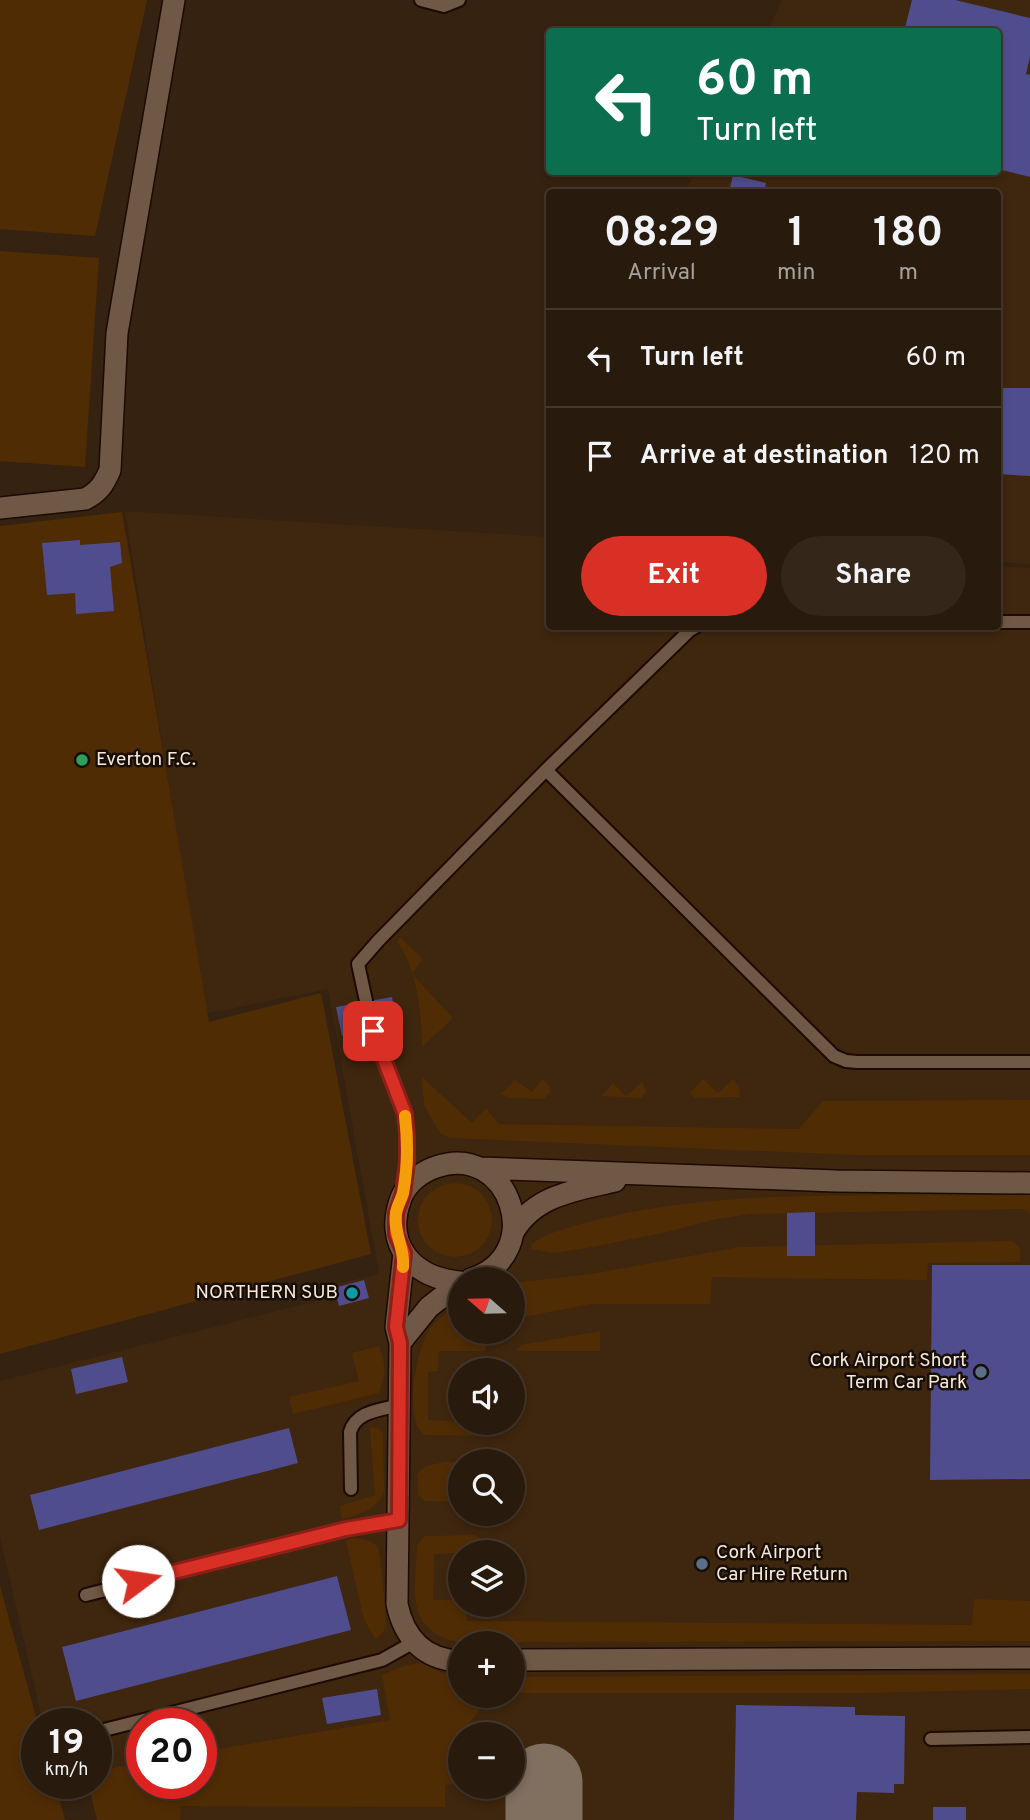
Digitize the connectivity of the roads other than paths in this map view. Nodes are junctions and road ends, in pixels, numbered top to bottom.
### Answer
1 (174, 0) edge
2 (421, 0) edge
3 (459, 0) edge
4 (0, 508) edge
5 (1001, 622) edge
6 (1030, 622) edge
7 (690, 630) edge
8 (546, 769) junction
9 (366, 1001) dead end
10 (373, 1031) dead end
11 (1030, 1062) edge
12 (479, 1168) junction
13 (641, 1175) junction
14 (1030, 1183) edge
15 (403, 1194) junction
16 (514, 1231) junction
17 (404, 1253) junction
18 (494, 1267) edge
19 (448, 1280) edge
20 (448, 1292) edge
21 (400, 1343) junction
22 (399, 1405) junction
23 (351, 1489) dead end
24 (399, 1520) junction
25 (86, 1595) dead end
26 (414, 1642) junction
27 (448, 1658) edge
28 (1030, 1658) edge
29 (525, 1660) edge
30 (112, 1728) edge
31 (1030, 1737) edge
32 (931, 1739) dead end

1 - 4 street
2 - 3 lane
5 - 6 lane
7 - 8 lane
8 - 9 lane
8 - 11 lane
10 - 15 lane
12 - 13 street
12 - 15 street
12 - 16 street
13 - 14 street
13 - 16 street
15 - 17 street
16 - 18 street
17 - 19 street
17 - 21 street
20 - 21 street
21 - 22 street
22 - 23 lane
22 - 24 street
24 - 25 lane
24 - 26 street
26 - 27 street
26 - 30 lane
28 - 29 street
31 - 32 lane

